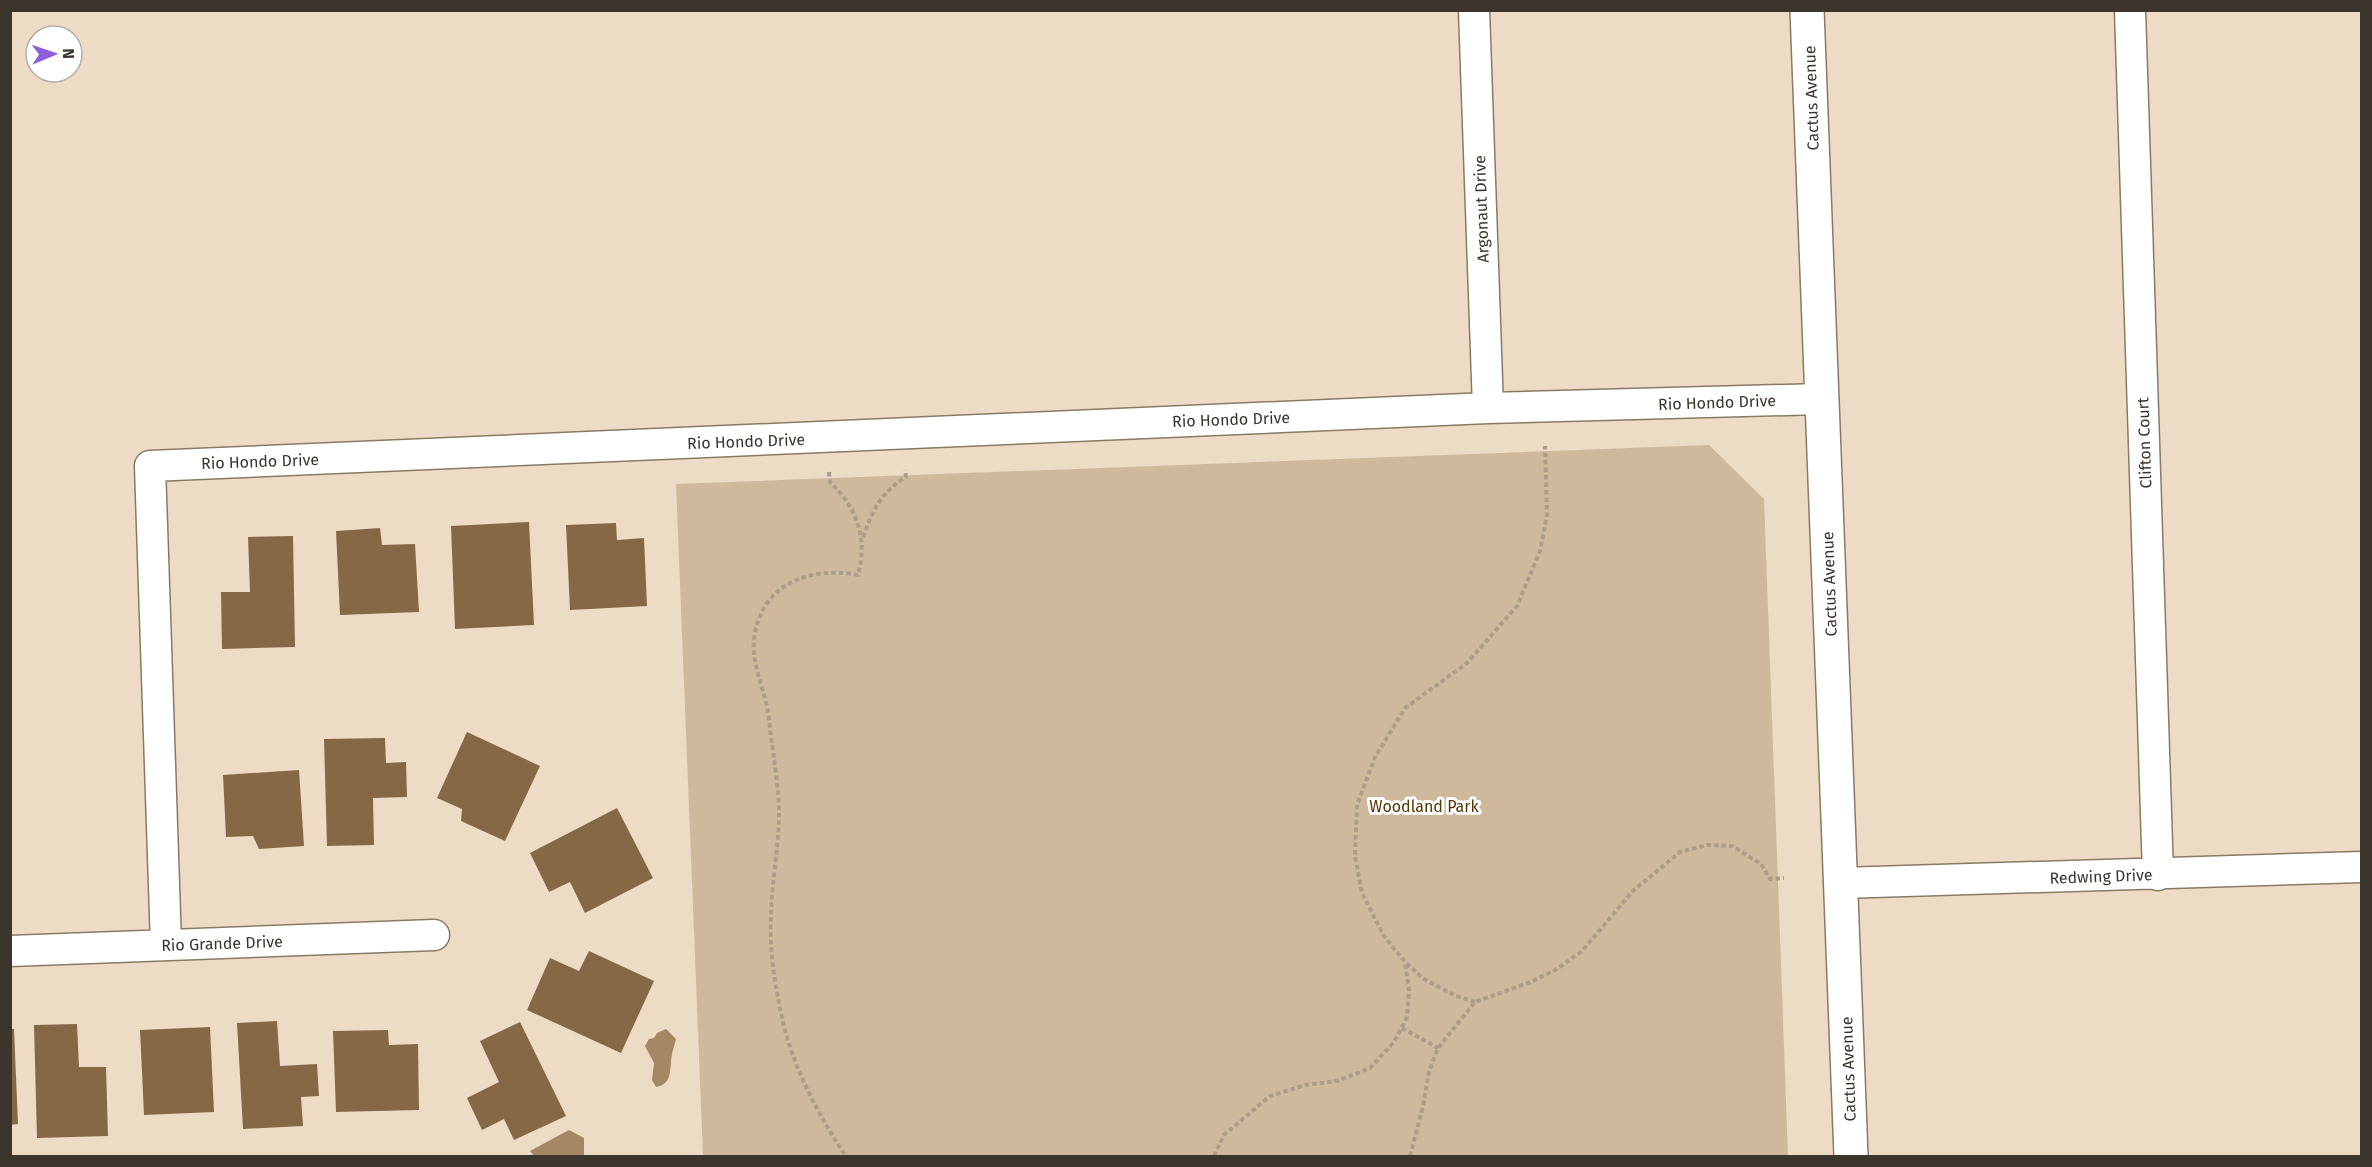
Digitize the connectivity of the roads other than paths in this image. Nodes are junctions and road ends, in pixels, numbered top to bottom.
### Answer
1 (1474, 10) edge
2 (1807, 10) edge
3 (2130, 10) edge
4 (1821, 399) junction
5 (1488, 408) junction
6 (2361, 867) edge
7 (2158, 875) junction
8 (1841, 883) junction
9 (434, 935) dead end
10 (166, 945) junction
11 (10, 951) edge
12 (1851, 1156) edge

1 - 5 street, Argonaut Drive
2 - 4 main road, Cactus Avenue
3 - 7 street, Clifton Court
4 - 5 street, Rio Hondo Drive
4 - 8 main road, Cactus Avenue
5 - 10 street, Rio Hondo Drive
6 - 7 street, Redwing Drive
7 - 8 street, Redwing Drive
8 - 12 main road, Cactus Avenue
9 - 10 street, Rio Grande Drive
10 - 11 street, Rio Grande Drive

